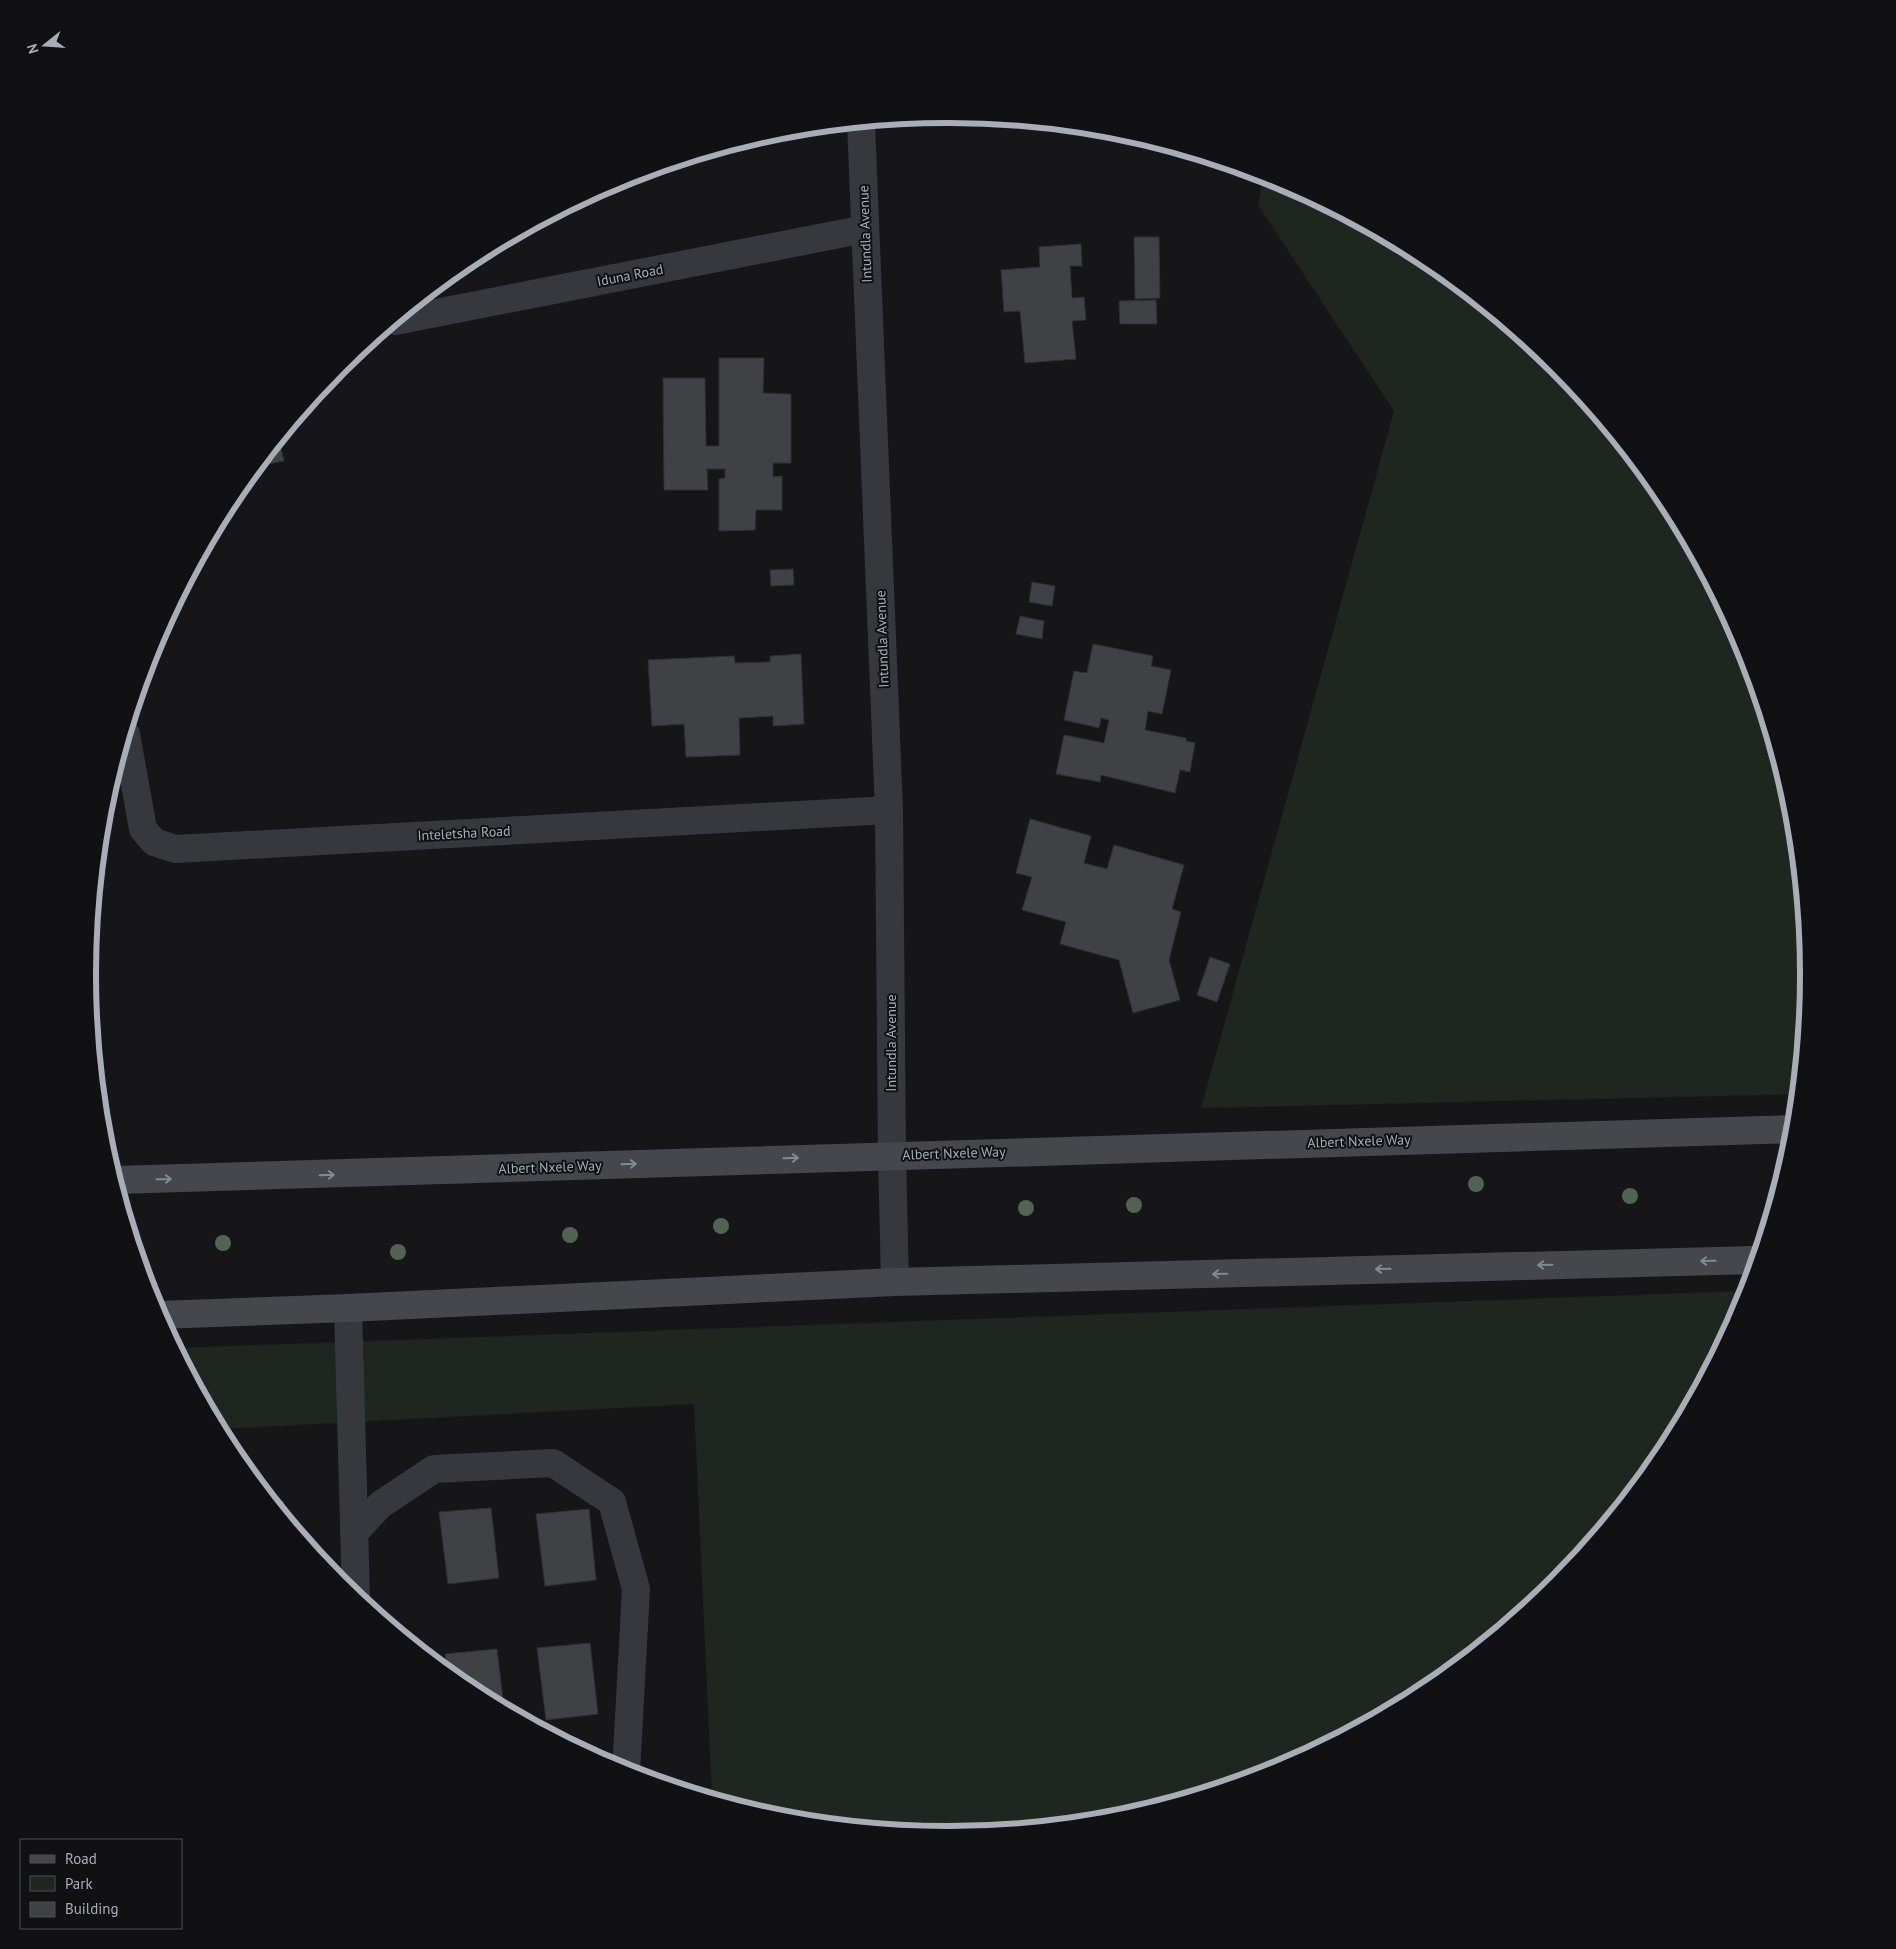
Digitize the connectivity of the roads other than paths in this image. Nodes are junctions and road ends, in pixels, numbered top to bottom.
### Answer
1 (861, 128) edge
2 (865, 229) junction
3 (404, 319) edge
4 (128, 744) edge
5 (889, 810) junction
6 (1785, 1129) edge
7 (892, 1155) junction
8 (122, 1180) edge
9 (1750, 1260) edge
10 (895, 1282) junction
11 (348, 1308) junction
12 (168, 1315) edge
13 (354, 1533) junction
14 (356, 1586) edge
15 (627, 1763) edge

1 - 2 street, Intundla Avenue
2 - 3 street, Iduna Road
2 - 5 street, Intundla Avenue
4 - 5 street, Inteletsha Road
5 - 7 street, Intundla Avenue
6 - 7 main road, Albert Nxele Way
8 -> 7 main road, Albert Nxele Way
7 - 10 street, Intundla Avenue
9 -> 10 main road
10 - 11 main road
11 - 12 main road
11 - 13 street
13 - 14 street
13 - 15 street

